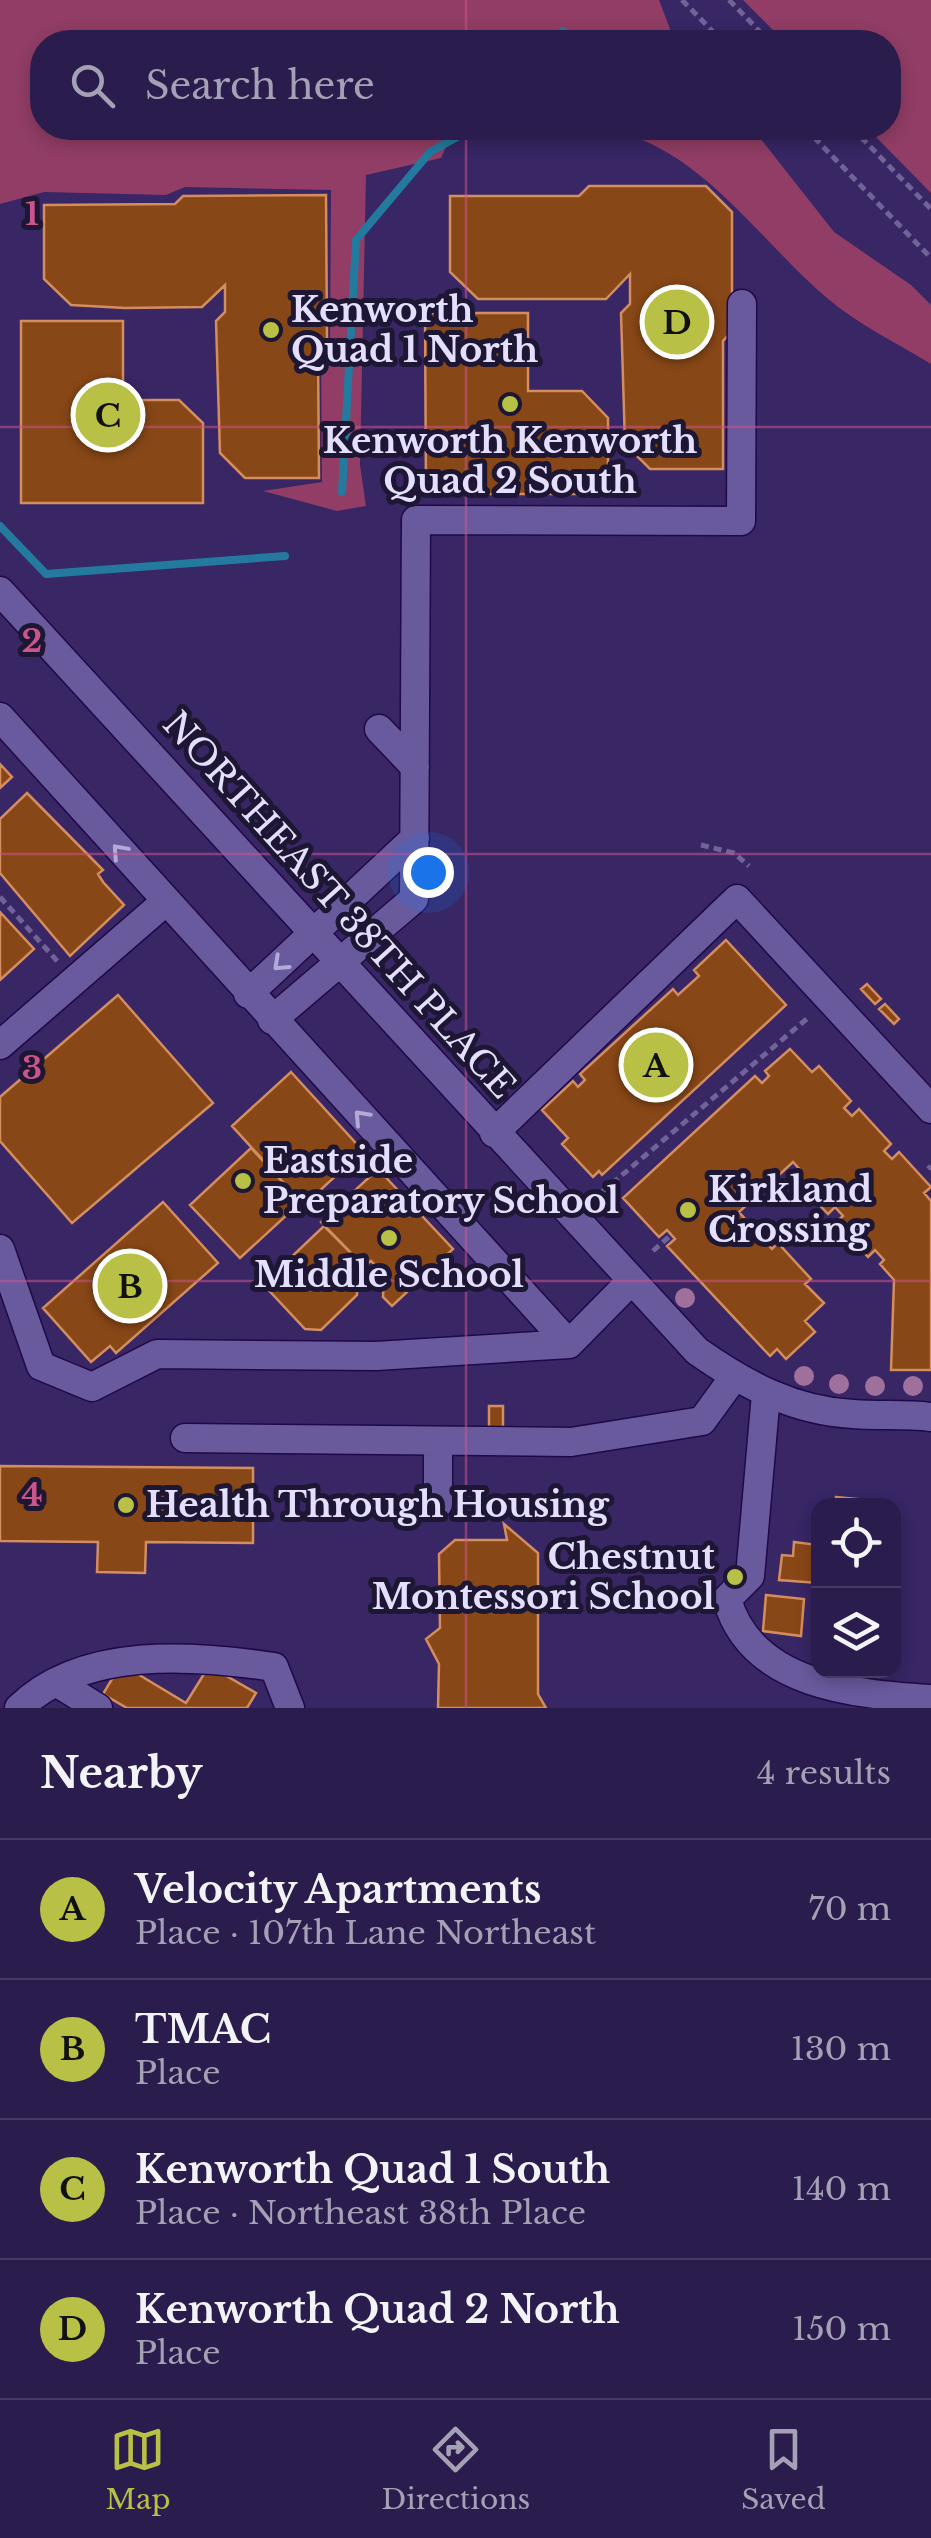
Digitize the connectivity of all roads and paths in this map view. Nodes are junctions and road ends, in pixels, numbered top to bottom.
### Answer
1 (682, 0) edge
2 (729, 0) edge
3 (711, 30) edge
4 (758, 30) edge
5 (817, 140) edge
6 (864, 140) edge
7 (931, 209) edge
8 (931, 258) edge
9 (742, 304) dead end
10 (0, 591) edge
11 (0, 717) edge
12 (378, 729) dead end
13 (415, 767) junction
14 (415, 838) junction
15 (700, 845) dead end
16 (749, 866) dead end
17 (0, 897) edge
18 (166, 902) junction
19 (312, 933) junction
20 (337, 961) junction
21 (74, 980) junction
22 (248, 994) junction
23 (811, 1014) dead end
24 (272, 1020) junction
25 (0, 1045) edge
26 (931, 1109) edge
27 (494, 1133) junction
28 (602, 1192) dead end
29 (610, 1200) dead end
30 (599, 1209) dead end
31 (671, 1235) dead end
32 (0, 1249) edge
33 (653, 1251) dead end
34 (630, 1282) junction
35 (569, 1344) junction
36 (734, 1377) junction
37 (766, 1394) junction
38 (931, 1417) edge
39 (185, 1438) dead end
40 (438, 1441) junction
41 (438, 1504) dead end
42 (56, 1682) junction
43 (931, 1699) edge
44 (19, 1708) edge
45 (98, 1708) edge
46 (290, 1708) edge

1 - 3 path
2 - 4 path
5 - 8 path
6 - 7 path
9 - 13 street
10 - 19 street, NORTHEAST 38TH PLACE
18 -> 11 street
12 - 13 street
13 - 14 street
14 - 19 street
14 - 20 street
15 - 16 path
17 - 21 path
18 - 21 street
18 - 22 street
19 - 20 street, NORTHEAST 38TH PLACE
19 -> 22 street
20 - 24 street
20 - 27 street, NORTHEAST 38TH PLACE
21 - 25 street
22 - 24 street
23 - 28 path
35 -> 24 street
26 - 27 street
27 - 34 street, NORTHEAST 38TH PLACE
29 - 30 path
31 - 33 path
32 - 35 street
34 - 35 street
34 - 36 street, NORTHEAST 38TH PLACE
36 - 37 street, NORTHEAST 38TH PLACE
36 - 40 street
37 - 38 street, NORTHEAST 38TH PLACE
37 - 43 street
39 - 40 street
40 - 41 street
42 - 44 street
42 - 45 street
42 - 46 street

